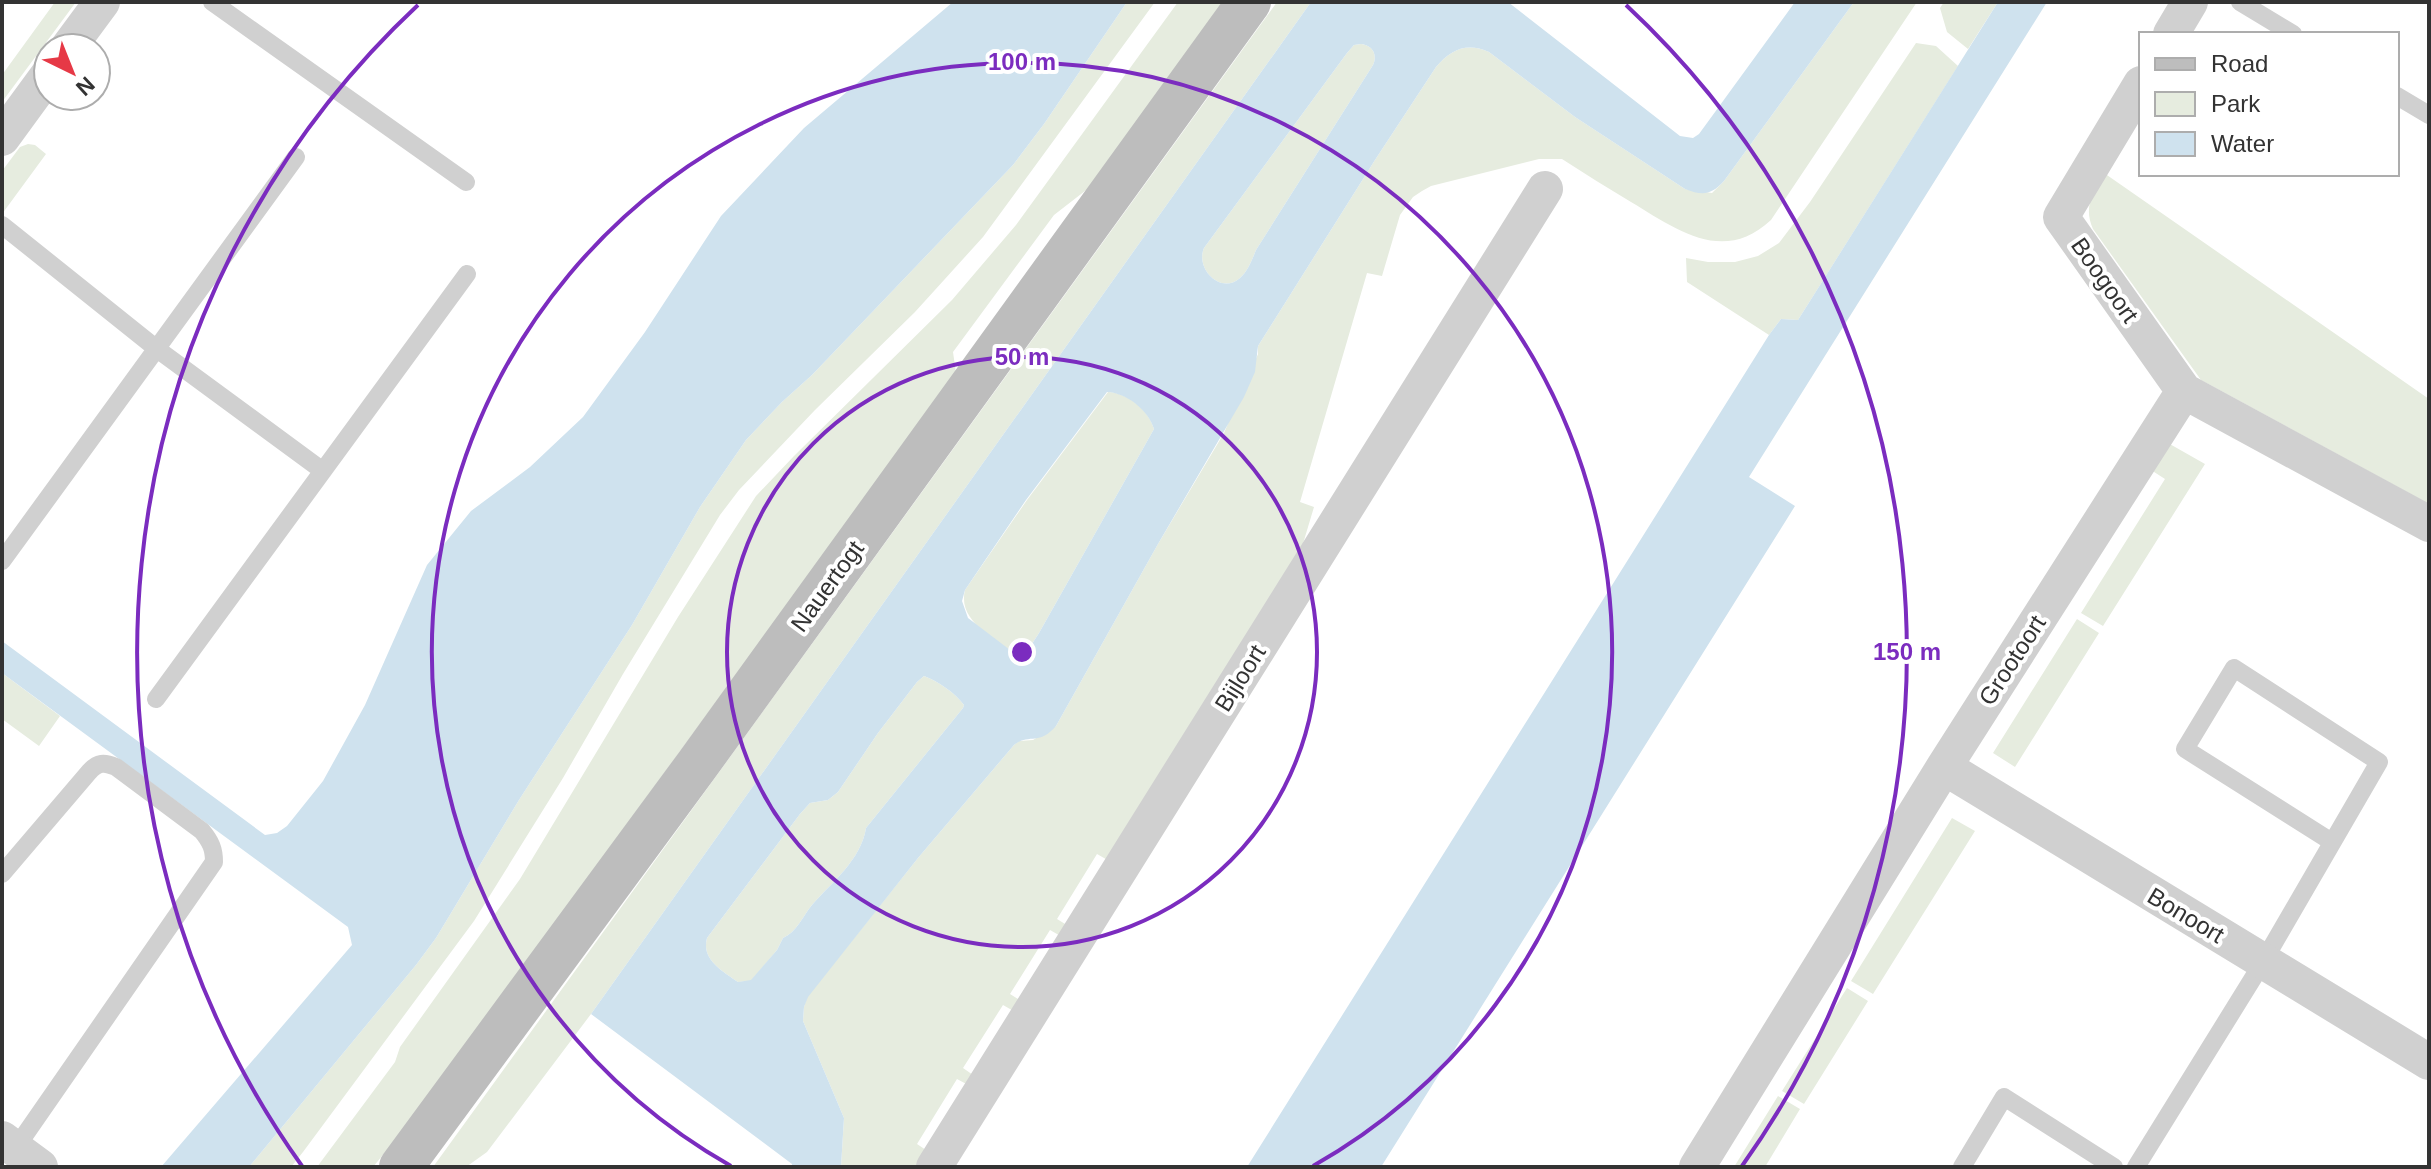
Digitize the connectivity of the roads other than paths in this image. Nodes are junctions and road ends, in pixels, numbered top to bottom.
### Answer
1 (102, 2) edge
2 (212, 2) edge
3 (1249, 2) edge
4 (2190, 2) edge
5 (2240, 2) edge
6 (80, 32) edge
7 (2172, 32) edge
8 (2290, 32) edge
9 (2139, 87) edge
10 (32, 97) edge
11 (2399, 97) edge
12 (2429, 115) edge
13 (2, 138) edge
14 (296, 157) dead end
15 (466, 182) dead end
16 (1545, 189) dead end
17 (4, 233) edge
18 (467, 274) dead end
19 (157, 349) junction
20 (2184, 391) junction
21 (323, 471) junction
22 (2429, 524) edge
23 (2, 561) edge
24 (156, 699) dead end
25 (1944, 767) junction
26 (2332, 842) junction
27 (2, 874) edge
28 (2263, 962) junction
29 (2429, 1062) edge
30 (19, 1152) edge
31 (401, 1167) edge
32 (934, 1167) edge
33 (1697, 1167) edge
34 (1962, 1167) edge
35 (2114, 1167) edge
36 (2136, 1167) edge

1 - 6 street
2 - 15 lane
3 - 31 street, Nauertogt
4 - 7 street
5 - 8 lane
9 - 20 street, Boogoort
10 - 13 street
11 - 12 lane
14 - 19 lane
16 - 32 street, Bijloort
17 - 19 lane
18 - 21 lane
19 - 21 lane
19 - 23 lane
20 - 22 street
20 - 25 street, Grootoort
21 - 24 lane
25 - 28 street, Bonoort
25 - 33 street, Grootoort
26 - 26 lane
26 - 28 lane
27 - 30 lane
28 - 29 street, Bonoort
28 - 36 lane
34 - 35 lane

